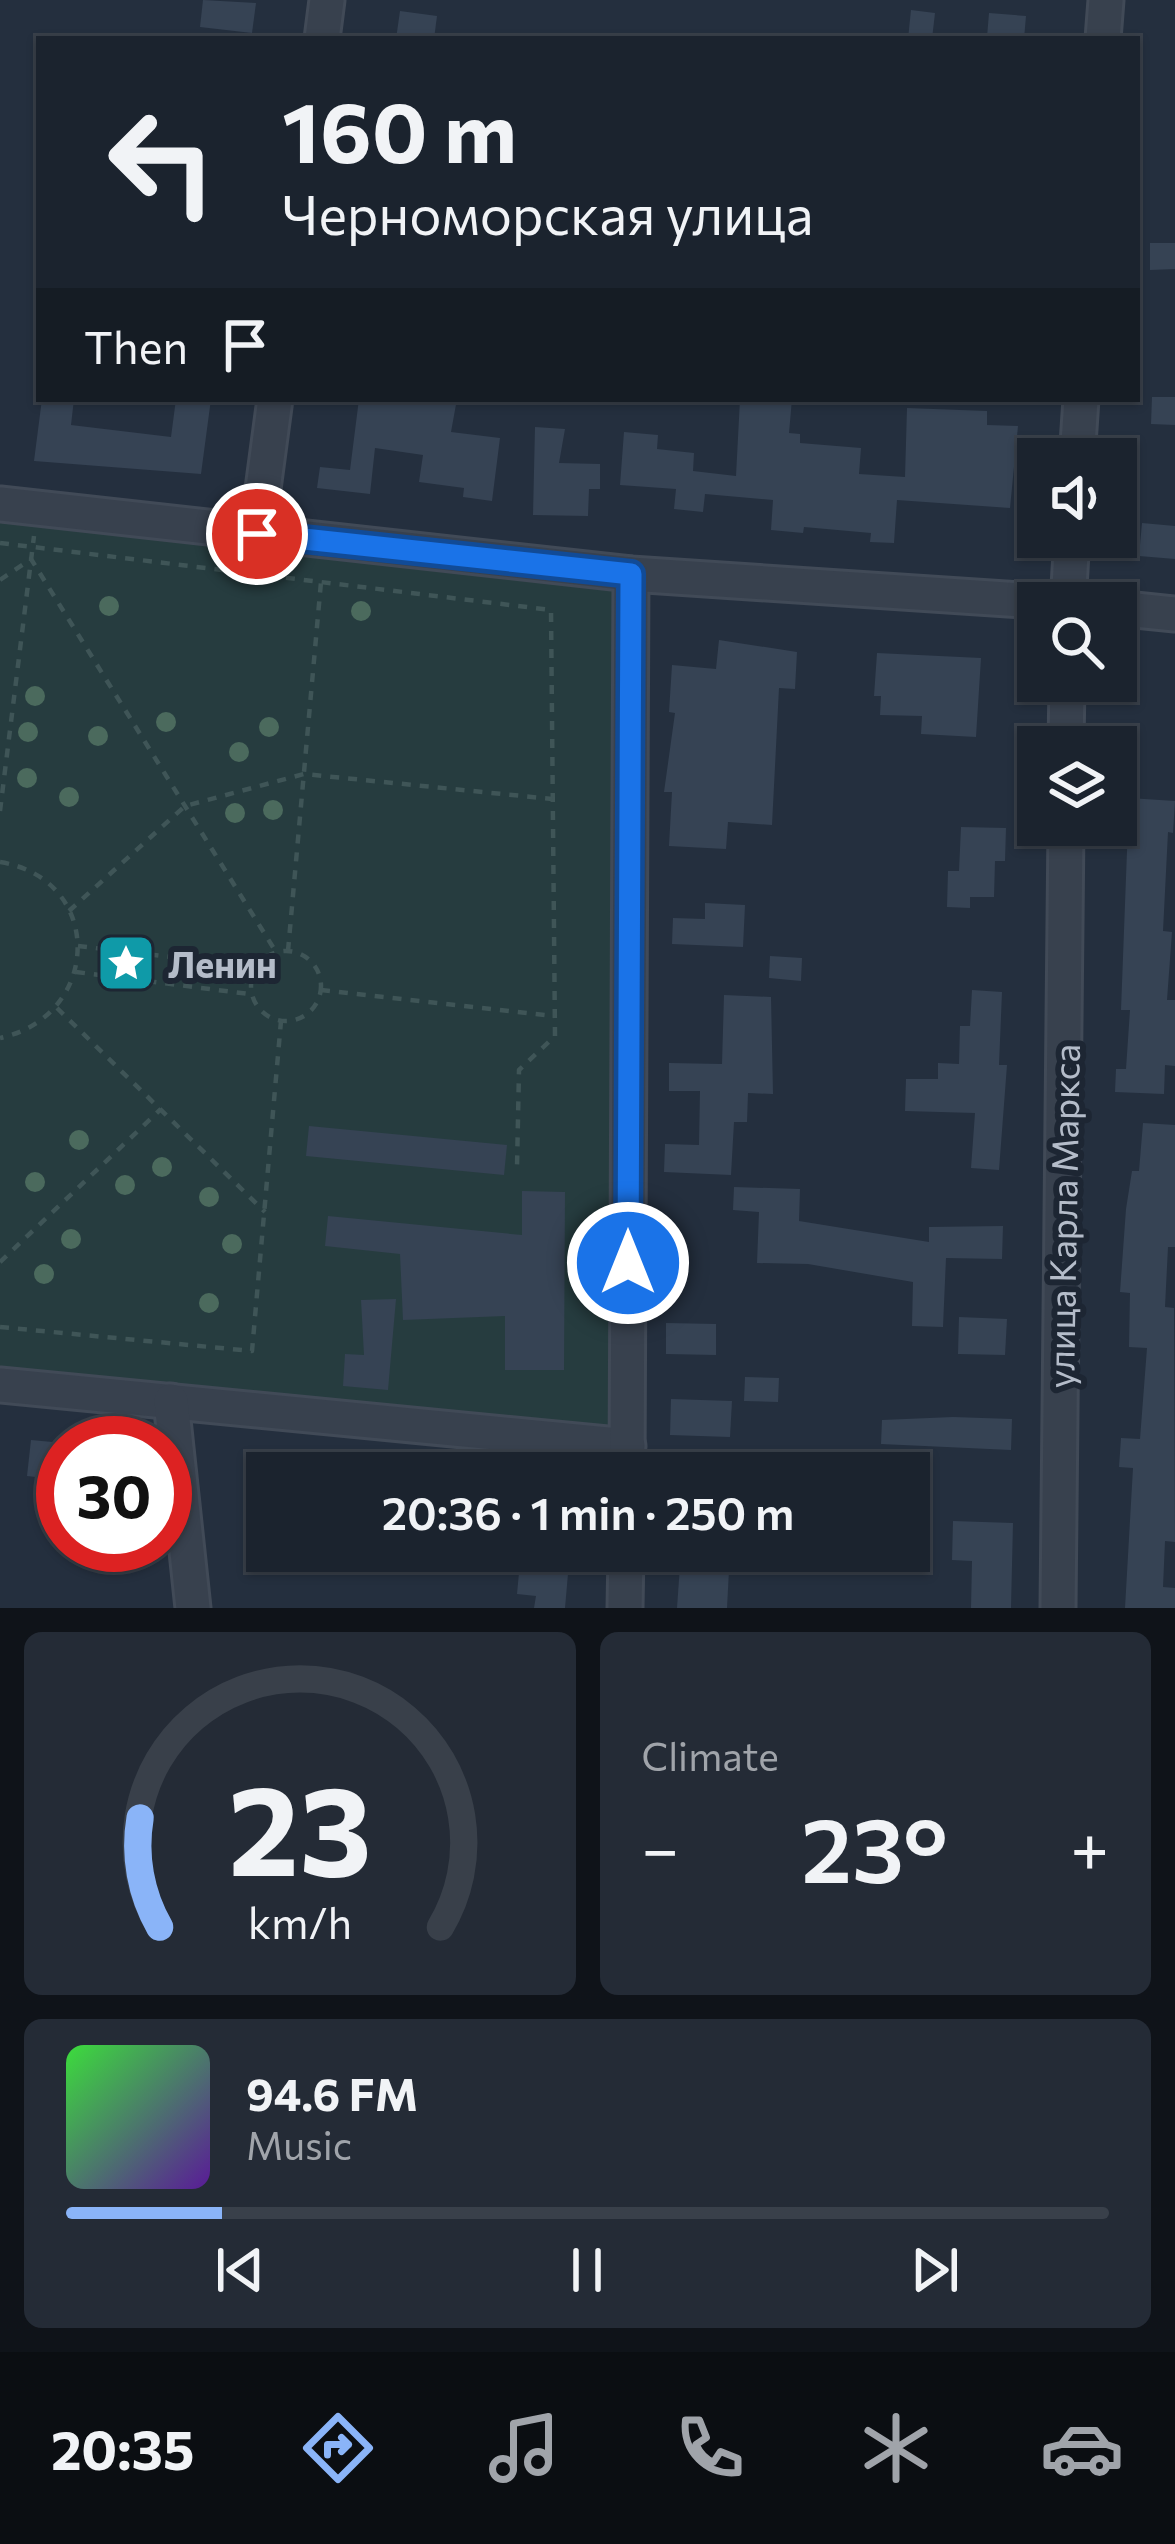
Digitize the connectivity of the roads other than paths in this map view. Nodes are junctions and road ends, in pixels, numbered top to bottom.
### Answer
1 (327, 0) edge
2 (1106, 0) edge
3 (322, 36) edge
4 (1103, 36) edge
5 (275, 402) edge
6 (1081, 402) edge
7 (1078, 438) edge
8 (0, 504) edge
9 (257, 534) junction
10 (631, 574) junction
11 (1017, 600) edge
12 (1137, 610) edge
13 (1175, 614) edge
14 (1066, 846) edge
15 (0, 1385) edge
16 (171, 1401) junction
17 (566, 1452) edge
18 (628, 1452) edge
19 (626, 1572) edge
20 (193, 1608) edge
21 (625, 1608) edge
22 (1058, 1608) edge

1 - 3 street
2 - 4 street
5 - 9 street
6 - 7 street
8 - 9 street
9 - 10 street
10 - 11 street
10 - 18 street
12 - 13 street
14 - 22 street, улица Карла Маркса
15 - 16 street
16 - 17 street
16 - 20 street
19 - 21 street

